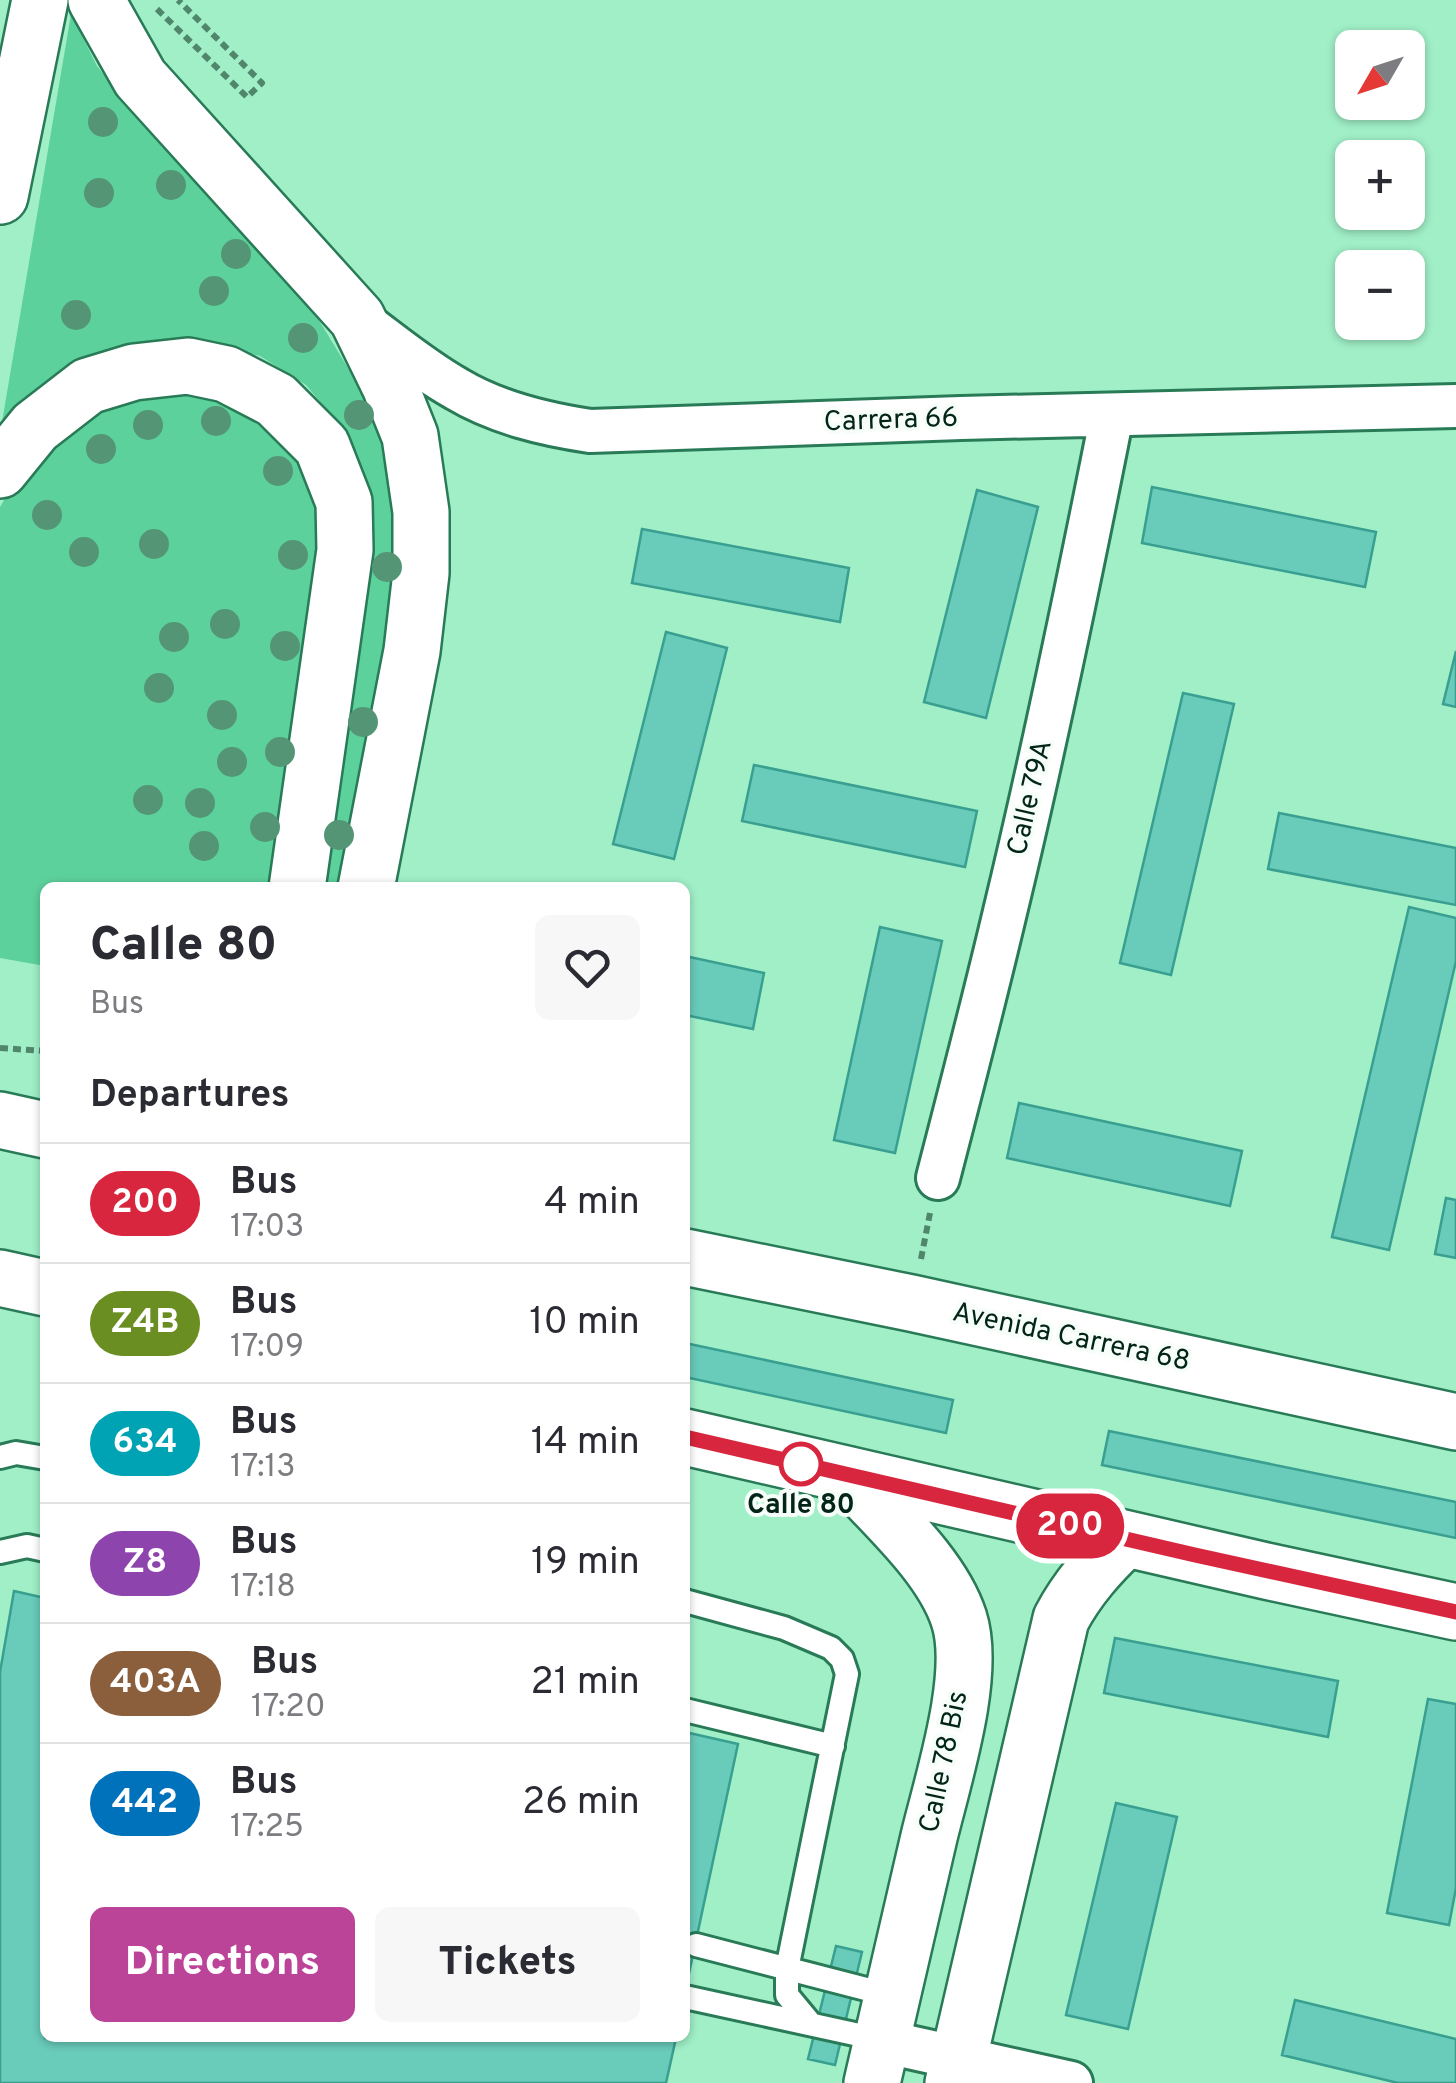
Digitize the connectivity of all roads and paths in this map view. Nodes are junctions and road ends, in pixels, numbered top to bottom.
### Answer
1 (40, 0) edge
2 (96, 0) edge
3 (148, 0) edge
4 (178, 0) edge
5 (0, 196) edge
6 (356, 318) junction
7 (1456, 406) edge
8 (1112, 415) junction
9 (0, 470) edge
10 (298, 882) edge
11 (367, 882) edge
12 (0, 1048) edge
13 (40, 1051) edge
14 (0, 1120) edge
15 (40, 1129) edge
16 (938, 1178) joint
17 (690, 1258) edge
18 (0, 1278) edge
19 (40, 1287) edge
20 (911, 1304) junction
21 (1456, 1422) edge
22 (690, 1438) edge
23 (0, 1457) edge
24 (40, 1457) edge
25 (848, 1474) junction
26 (1125, 1539) junction
27 (40, 1549) edge
28 (0, 1552) edge
29 (690, 1602) edge
30 (1456, 1612) edge
31 (690, 1711) edge
32 (833, 1746) junction
33 (696, 1946) dead end
34 (787, 1969) junction
35 (690, 1997) edge
36 (811, 2024) junction
37 (882, 2040) edge
38 (956, 2070) edge
39 (1071, 2083) edge

1 - 5 main road
2 - 6 main road
3 - 4 path
6 - 8 street, Carrera 66
6 - 11 main road
7 - 8 street, Carrera 66
8 - 16 street, Calle 79A
9 - 10 main road
12 - 13 path
14 - 15 main road
16 - 20 path
17 - 20 main road, Avenida Carrera 68
18 - 19 main road
20 - 21 main road, Avenida Carrera 68
22 - 25 main road
23 - 24 lane
25 - 26 main road
25 - 37 main road, Calle 78 Bis
26 - 30 main road
26 - 38 main road
27 - 28 lane
29 - 32 lane
31 - 32 lane
32 - 34 lane
33 - 34 lane
34 - 36 lane
34 - 37 lane
35 - 36 lane
36 - 37 lane
37 - 38 street
38 - 39 street

